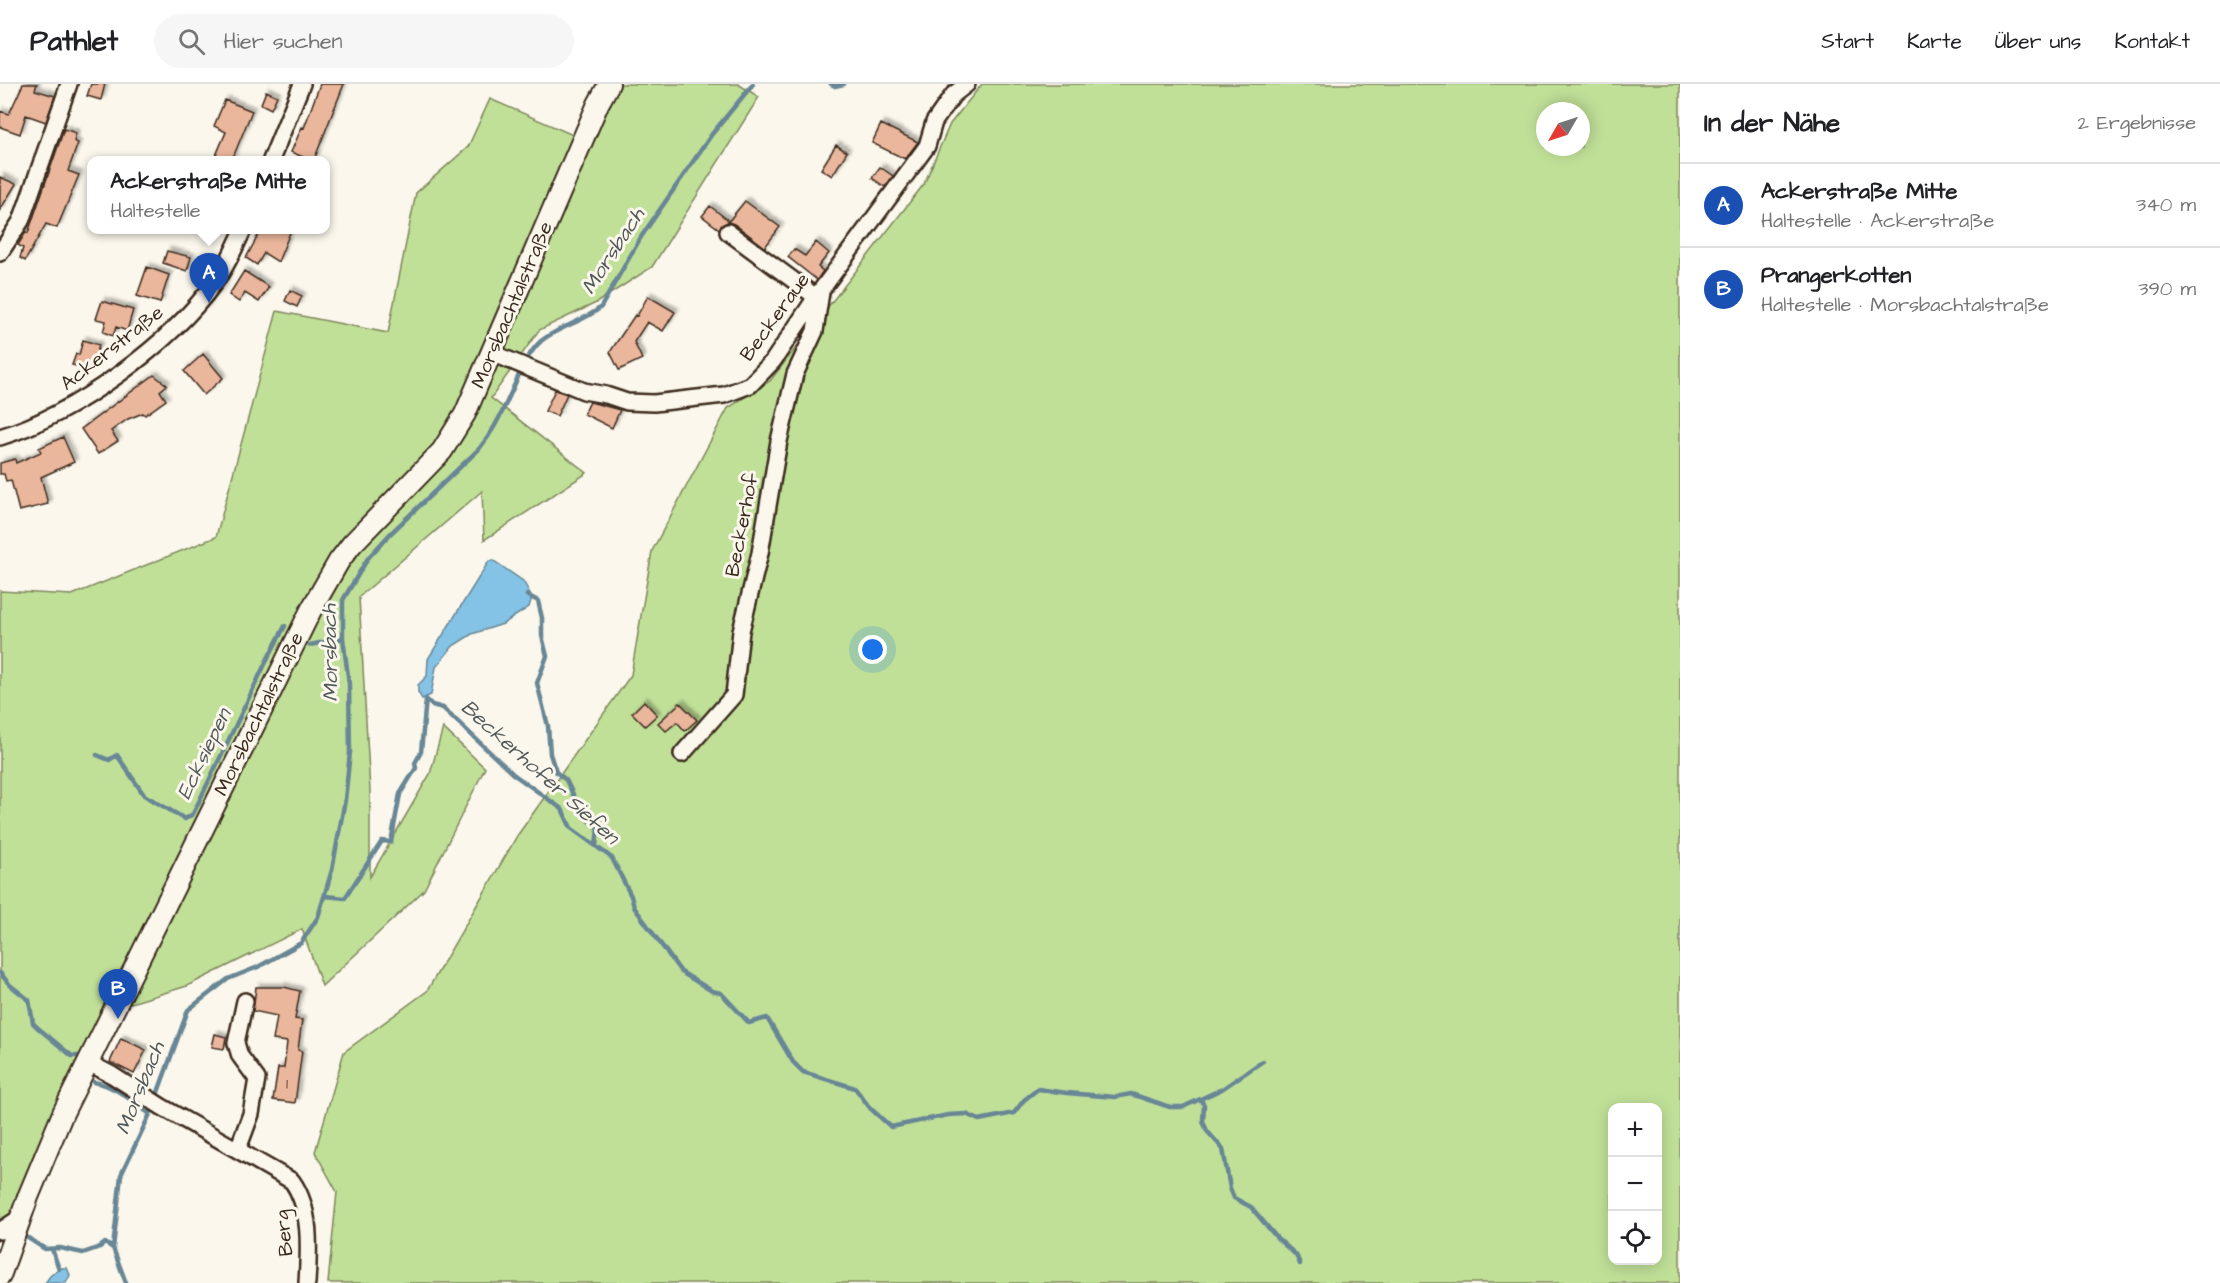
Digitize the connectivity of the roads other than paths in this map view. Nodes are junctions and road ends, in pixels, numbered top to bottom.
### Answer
1 (69, 84) edge
2 (302, 84) edge
3 (609, 84) edge
4 (967, 84) edge
5 (273, 156) edge
6 (728, 232) dead end
7 (241, 234) edge
8 (0, 253) edge
9 (819, 293) junction
10 (492, 353) junction
11 (0, 437) edge
12 (682, 754) dead end
13 (245, 1001) dead end
14 (87, 1062) junction
15 (238, 1149) junction
16 (21, 1217) junction
17 (0, 1231) edge
18 (0, 1276) edge
19 (307, 1283) edge

1 - 8 street
2 - 5 street
3 - 10 main road, Morsbachtalstraße
4 - 9 street, Beckeraue
6 - 9 street
7 - 11 street, Ackerstraße
9 - 10 street, Beckeraue
9 - 12 street, Beckerhof
10 - 14 main road, Morsbachtalstraße
13 - 15 street
14 - 15 street
14 - 16 main road, Morsbachtalstraße
15 - 19 street, Berg
16 - 17 street
16 - 18 main road, Morsbachtalstraße

